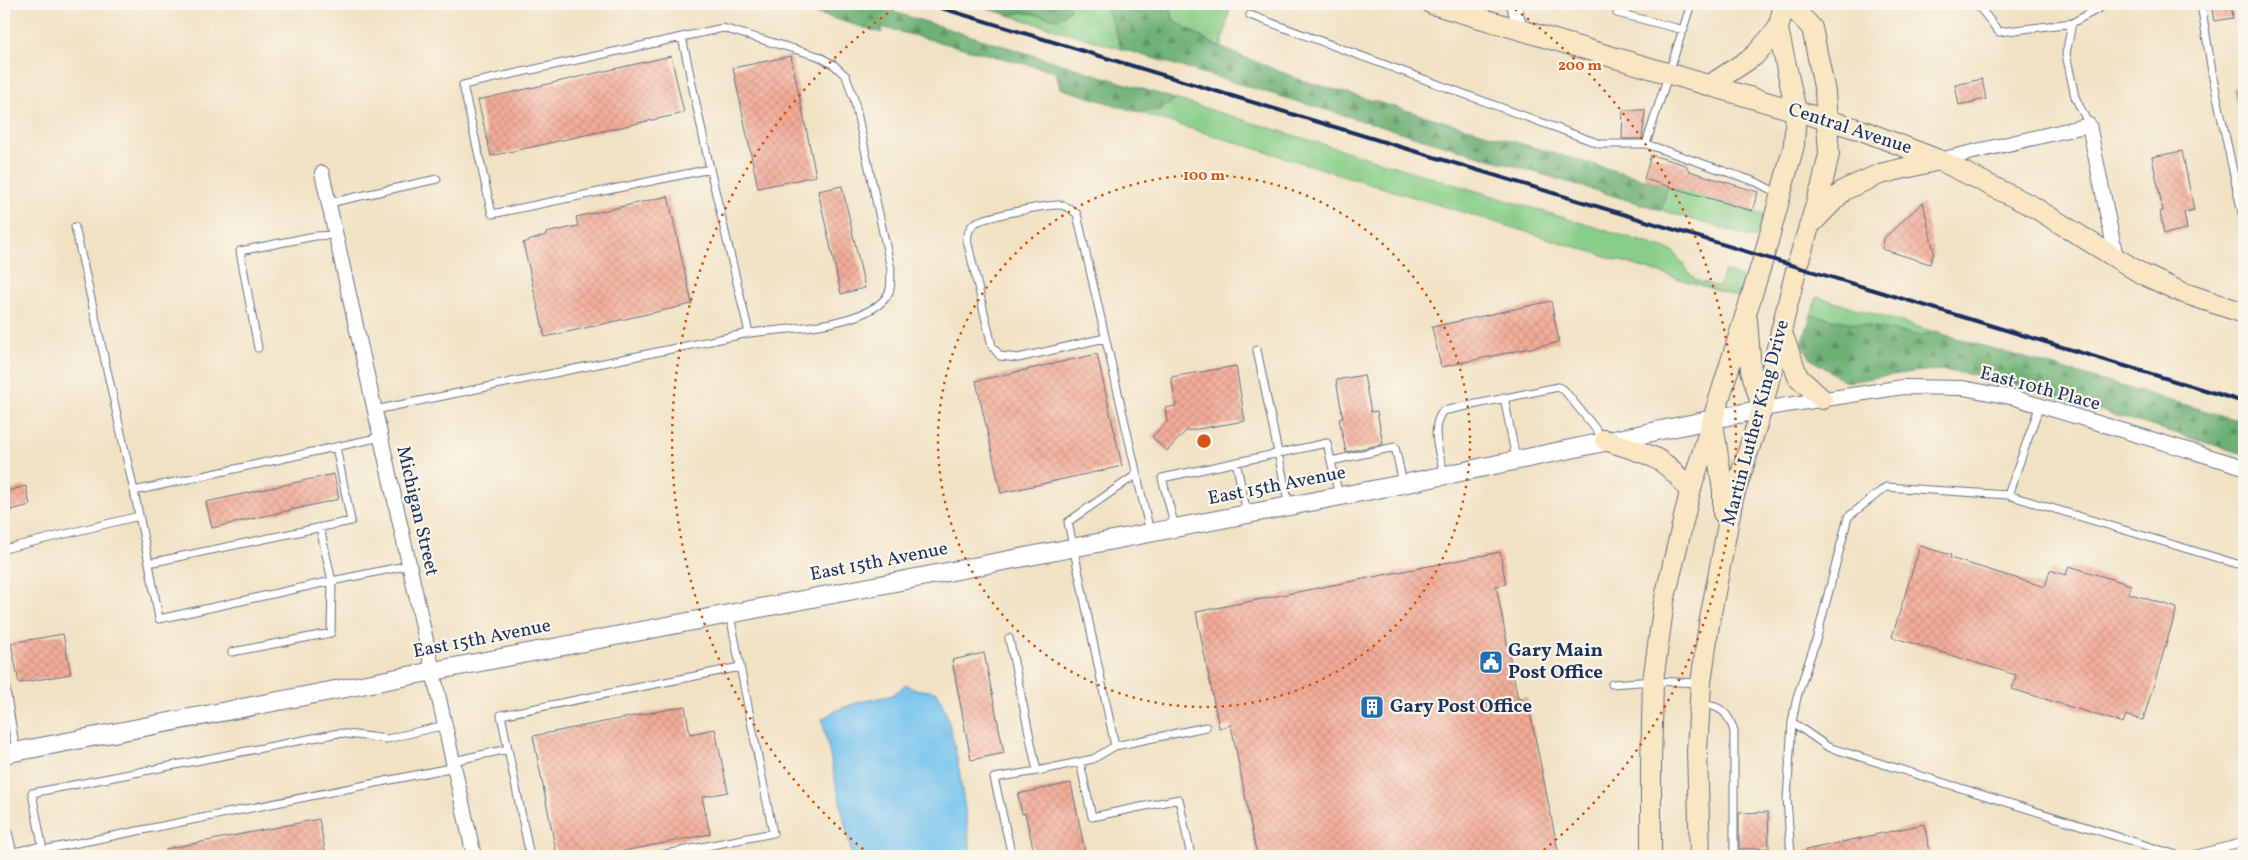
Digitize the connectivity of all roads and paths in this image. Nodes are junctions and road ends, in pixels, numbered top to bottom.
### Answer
1 (1432, 4) edge
2 (1514, 4) edge
3 (1691, 4) edge
4 (1784, 4) edge
5 (1790, 4) edge
6 (1977, 4) edge
7 (2107, 4) edge
8 (2201, 4) edge
9 (1617, 13) dead end
10 (1250, 15) dead end
11 (2072, 23) junction
12 (1778, 29) junction
13 (1684, 30) junction
14 (1520, 31) junction
15 (682, 37) junction
16 (1670, 73) junction
17 (1710, 85) junction
18 (1796, 111) junction
19 (1828, 120) junction
20 (2088, 125) junction
21 (1646, 144) junction
22 (1939, 160) junction
23 (710, 169) junction
24 (322, 173) dead end
25 (437, 178) dead end
26 (1782, 195) junction
27 (329, 203) junction
28 (2244, 222) edge
29 (1810, 225) junction
30 (75, 227) dead end
31 (336, 235) junction
32 (2116, 257) junction
33 (1746, 312) junction
34 (2244, 313) edge
35 (1781, 330) junction
36 (749, 333) junction
37 (1105, 338) junction
38 (258, 348) dead end
39 (1257, 350) dead end
40 (1504, 398) junction
41 (1822, 399) junction
42 (2040, 405) junction
43 (1762, 409) junction
44 (375, 410) junction
45 (1713, 418) junction
46 (381, 437) junction
47 (1605, 440) junction
48 (336, 447) junction
49 (1278, 453) junction
50 (1331, 460) junction
51 (1516, 460) junction
52 (1236, 462) junction
53 (2244, 468) edge
54 (1136, 474) junction
55 (1444, 475) junction
56 (1403, 484) junction
57 (134, 491) junction
58 (1690, 492) junction
59 (2008, 495) junction
60 (1339, 496) junction
61 (1289, 506) junction
62 (1248, 514) junction
63 (139, 516) junction
64 (320, 528) junction
65 (1175, 528) junction
66 (1150, 532) junction
67 (1073, 547) junction
68 (4, 549) edge
69 (1722, 554) junction
70 (149, 563) junction
71 (410, 565) junction
72 (2244, 566) edge
73 (332, 581) junction
74 (730, 613) junction
75 (1008, 638) dead end
76 (232, 652) dead end
77 (740, 667) junction
78 (433, 670) junction
79 (4, 678) edge
80 (1653, 681) junction
81 (1701, 683) junction
82 (1612, 684) dead end
83 (1699, 704) junction
84 (1792, 722) junction
85 (445, 726) junction
86 (1206, 727) dead end
87 (1115, 746) junction
88 (508, 749) junction
89 (10, 753) edge
90 (1080, 762) junction
91 (454, 764) junction
92 (1037, 770) junction
93 (4, 830) edge
94 (2244, 842) edge
95 (42, 846) junction
96 (9, 855) edge
97 (474, 856) edge
98 (530, 856) edge
99 (656, 856) edge
100 (1012, 856) edge
101 (1191, 856) edge
102 (1652, 856) edge
103 (1700, 856) edge
104 (1734, 856) edge
105 (1791, 856) edge
106 (2180, 856) edge
107 (2189, 856) edge

1 - 14 main road, Central Avenue
2 - 14 street
3 - 13 lane
4 - 12 main road, Martin Luther King Drive
5 - 19 main road, Martin Luther King Drive
6 - 11 lane
7 - 11 lane
8 - 28 lane
9 - 13 lane
10 - 21 lane
11 - 20 lane
12 - 17 main road
12 - 18 main road, Martin Luther King Drive
13 - 16 lane
14 - 16 main road, Central Avenue
15 - 23 lane
15 - 23 lane
15 - 36 lane
16 - 17 main road, Central Avenue
16 - 21 lane
17 - 18 main road, Central Avenue
18 - 19 main road, Central Avenue
18 - 26 main road, Martin Luther King Drive
19 - 22 main road, Central Avenue
19 - 29 main road, Martin Luther King Drive
20 - 22 street
20 - 32 street
21 - 26 lane
22 - 29 main road
22 - 32 main road, Central Avenue
23 - 36 lane
24 - 27 street, Michigan Street
25 - 27 lane
26 - 33 main road, Martin Luther King Drive
27 - 31 street, Michigan Street
29 - 35 main road, Martin Luther King Drive
30 - 57 lane
31 - 38 lane
31 - 44 street, Michigan Street
32 - 34 main road, Central Avenue
33 - 43 main road
33 - 45 main road, Martin Luther King Drive
35 - 41 main road
35 - 43 main road, Martin Luther King Drive
36 - 44 lane
37 - 37 lane
37 - 54 lane
39 - 49 lane
40 - 47 lane
40 - 51 lane
40 - 55 lane
41 - 42 street, East 10th Place
41 - 43 street, East 10th Place
42 - 53 street, East 10th Place
42 - 59 lane
43 - 45 street, East 15th Avenue
43 - 69 main road, Martin Luther King Drive
44 - 46 street, Michigan Street
45 - 47 street, East 15th Avenue
45 - 58 main road, Martin Luther King Drive
45 - 69 main road
46 - 48 lane
46 - 71 street, Michigan Street
47 - 51 street, East 15th Avenue
47 - 58 main road
48 - 57 lane
48 - 64 lane
49 - 50 lane
49 - 52 lane
49 - 61 lane
50 - 56 lane
50 - 60 lane
51 - 55 street, East 15th Avenue
52 - 62 lane
52 - 65 lane
54 - 66 lane
54 - 67 lane
55 - 56 street, East 15th Avenue
56 - 60 street, East 15th Avenue
57 - 63 lane
58 - 80 main road, Martin Luther King Drive
59 - 72 lane
59 - 84 lane
60 - 61 street, East 15th Avenue
61 - 62 street, East 15th Avenue
62 - 65 street, East 15th Avenue
63 - 68 lane
63 - 70 lane
64 - 70 lane
64 - 73 lane
65 - 66 street, East 15th Avenue
66 - 67 street, East 15th Avenue
67 - 74 street, East 15th Avenue
67 - 87 lane
69 - 81 main road, Martin Luther King Drive
70 - 73 lane
71 - 73 lane
71 - 78 street, Michigan Street
73 - 76 lane
74 - 77 lane
74 - 78 street, East 15th Avenue
75 - 92 lane
77 - 88 lane
77 - 99 lane
78 - 85 street, Michigan Street
78 - 89 street, East 15th Avenue
79 - 89 lane
80 - 81 lane
80 - 82 lane
80 - 102 main road, Martin Luther King Drive
81 - 83 main road, Martin Luther King Drive
83 - 103 main road, Martin Luther King Drive
83 - 104 lane
84 - 105 lane
84 - 106 lane
85 - 91 street, Michigan Street
85 - 95 lane
86 - 87 lane
87 - 90 lane
88 - 91 lane
88 - 98 lane
90 - 92 lane
90 - 101 lane
91 - 95 lane
91 - 97 street, Michigan Street
92 - 100 lane
93 - 96 street
94 - 107 lane
95 - 96 lane

